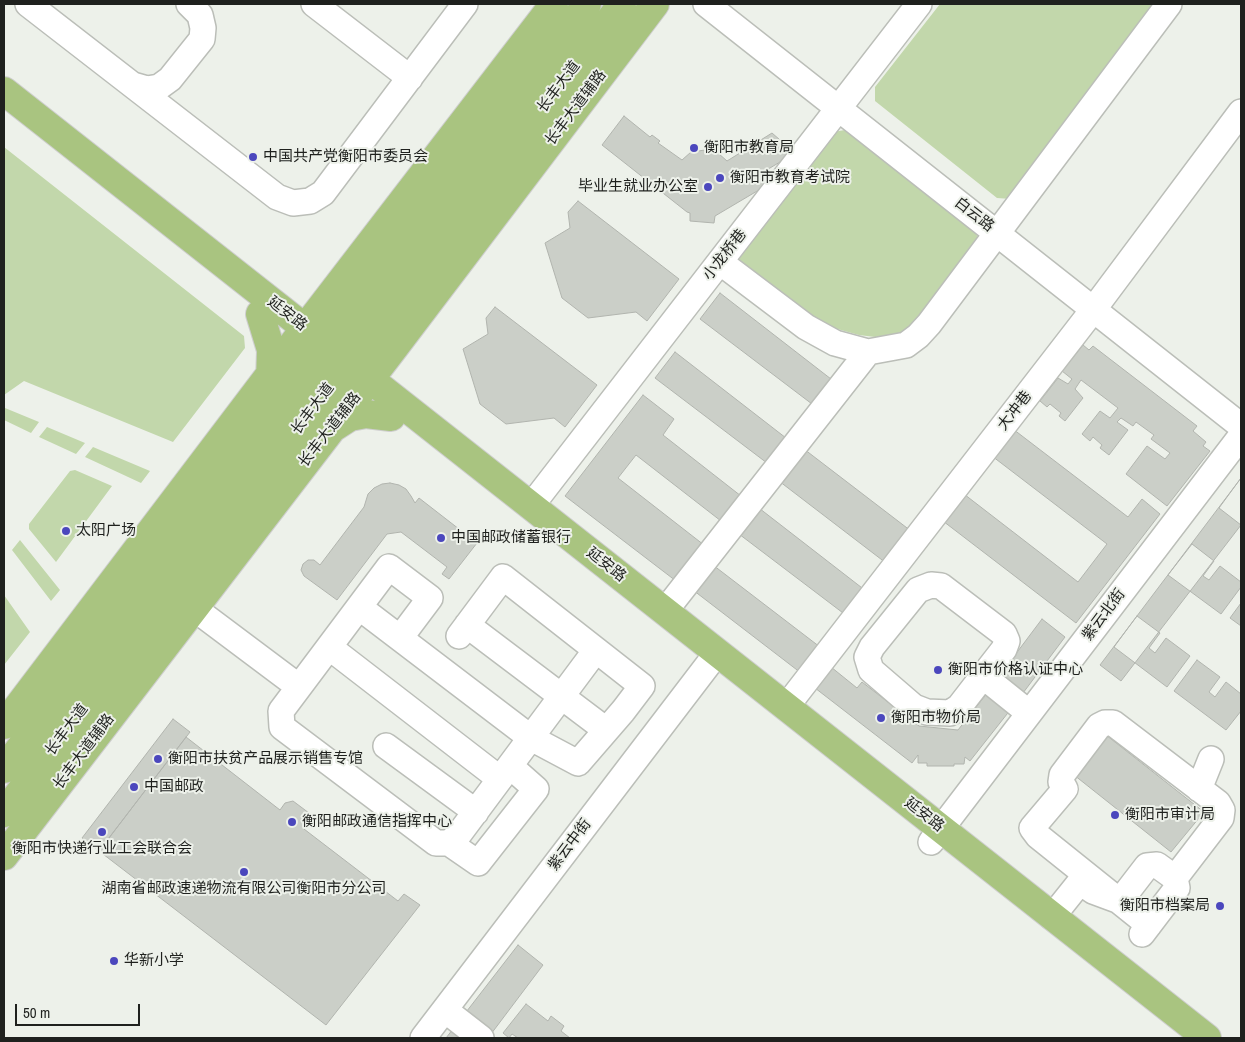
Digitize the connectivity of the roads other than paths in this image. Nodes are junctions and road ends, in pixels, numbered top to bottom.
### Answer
1 (28, 4) edge
2 (189, 4) edge
3 (314, 4) edge
4 (465, 4) edge
5 (554, 4) edge
6 (622, 4) edge
7 (662, 4) edge
8 (706, 4) edge
9 (727, 4) edge
10 (919, 4) edge
11 (1170, 4) edge
12 (582, 7) edge
13 (648, 13) edge
14 (410, 78) junction
15 (133, 85) junction
16 (4, 91) edge
17 (842, 103) junction
18 (4, 112) edge
19 (1241, 112) edge
20 (1002, 228) junction
21 (720, 262) junction
22 (346, 274) junction
23 (404, 289) junction
24 (1097, 304) junction
25 (264, 307) junction
26 (300, 335) junction
27 (394, 348) junction
28 (322, 352) junction
29 (868, 352) junction
30 (343, 369) junction
31 (271, 372) junction
32 (364, 386) junction
33 (396, 410) junction
34 (1241, 410) edge
35 (1241, 426) edge
36 (330, 430) junction
37 (261, 431) junction
38 (1241, 436) edge
39 (531, 506) junction
40 (156, 570) junction
41 (188, 595) junction
42 (359, 606) junction
43 (665, 611) junction
44 (400, 638) junction
45 (329, 647) junction
46 (596, 650) junction
47 (712, 659) junction
48 (983, 676) junction
49 (302, 683) junction
50 (562, 697) junction
51 (786, 707) junction
52 (1029, 713) junction
53 (41, 721) junction
54 (4, 725) edge
55 (606, 730) junction
56 (531, 738) junction
57 (4, 743) edge
58 (386, 746) dead end
59 (1211, 760) dead end
60 (4, 769) edge
61 (505, 773) junction
62 (1199, 788) junction
63 (476, 812) junction
64 (4, 813) edge
65 (936, 835) junction
66 (449, 843) junction
67 (4, 856) edge
68 (1078, 868) junction
69 (1175, 878) junction
70 (1120, 902) junction
71 (1049, 914) junction
72 (445, 1010) junction
73 (423, 1038) edge
74 (481, 1038) edge
75 (1180, 1038) edge
76 (1207, 1038) edge

1 - 15 street
2 - 15 street
3 - 14 street
4 - 14 street
5 - 22 main road
6 - 23 main road, 长丰大道
7 - 13 main road, 长丰大道辅路
8 - 17 street, 白云路
9 - 17 street, 白云路
10 - 17 street, 小龙桥巷
11 - 20 street
12 - 28 main road, 长丰大道
13 - 27 main road, 长丰大道辅路
14 - 15 street
16 - 25 main road, 延安路
17 - 20 street, 白云路
17 - 21 street, 小龙桥巷
18 - 25 main road, 延安路
19 - 24 street, 大冲巷
20 - 24 street, 白云路
20 - 29 street
21 - 29 street
21 - 39 street, 小龙桥巷
22 - 25 main road
22 - 26 main road
23 - 27 main road
23 - 30 main road, 长丰大道
24 - 34 street, 白云路
24 - 35 street, 白云路
24 - 51 street, 大冲巷
25 - 26 main road, 延安路
25 - 31 main road
26 - 28 main road, 延安路
26 - 31 main road
27 - 32 main road, 长丰大道辅路
27 - 33 main road
28 - 30 main road, 延安路
28 - 37 main road, 长丰大道
29 - 43 street
30 - 32 main road, 延安路
30 - 41 main road, 长丰大道
31 - 37 main road
31 - 54 main road
32 - 33 main road, 延安路
32 - 36 main road, 长丰大道辅路
33 - 36 main road
33 - 39 main road, 延安路
33 - 47 main road, 延安路
36 - 41 main road, 长丰大道辅路
37 - 40 main road, 长丰大道
38 - 52 street, 紫云北街
39 - 43 main road, 延安路
40 - 41 main road
40 - 53 main road, 长丰大道
41 - 49 street
41 - 64 main road, 长丰大道
41 - 67 main road, 长丰大道辅路
42 - 44 street
42 - 44 street
42 - 45 street
43 - 47 main road, 延安路
44 - 56 street
45 - 49 street
45 - 61 street
46 - 50 street
46 - 50 street
46 - 55 street
47 - 51 main road, 延安路
47 - 65 main road, 延安路
47 - 72 street, 紫云中街
48 - 48 street
48 - 52 street
49 - 66 street
50 - 55 street
50 - 56 street
51 - 65 main road, 延安路
52 - 65 street, 紫云北街
53 - 57 main road
53 - 60 main road, 长丰大道
55 - 56 street
56 - 61 street
58 - 63 street
59 - 62 street
61 - 63 street
61 - 66 street
62 - 68 street
62 - 69 street
63 - 66 street
65 - 71 main road, 延安路
65 - 75 main road, 延安路
68 - 70 street
68 - 71 street
69 - 70 street
69 - 70 street
70 - 71 street
71 - 76 main road, 延安路
72 - 73 street, 紫云中街
72 - 74 street

